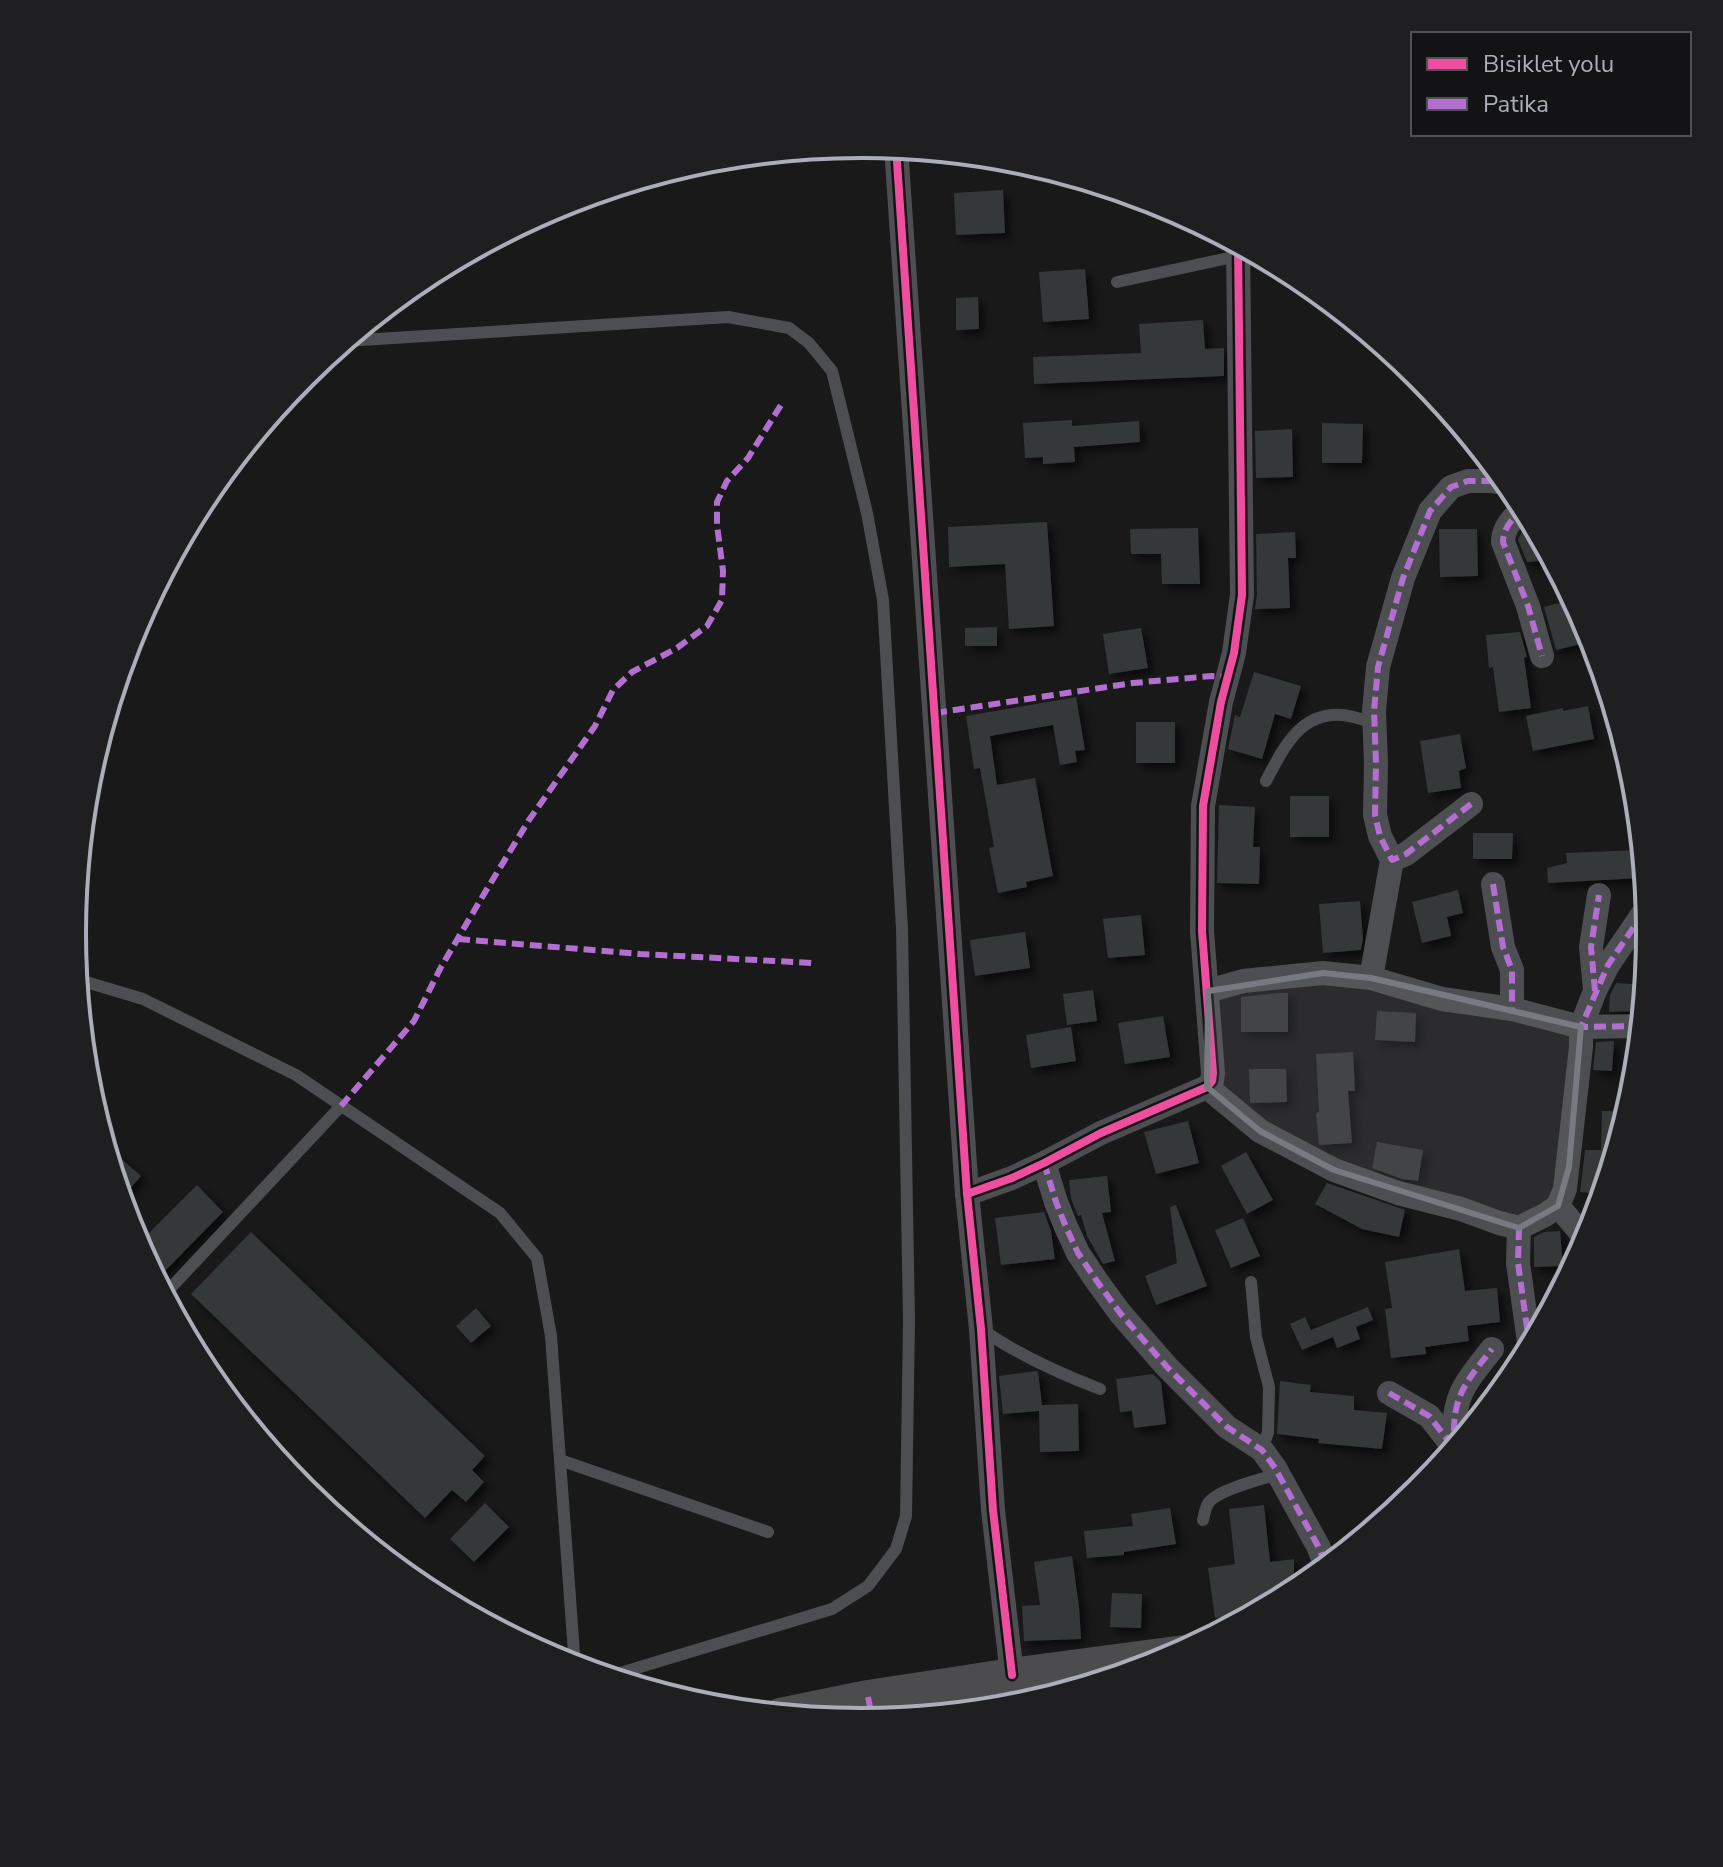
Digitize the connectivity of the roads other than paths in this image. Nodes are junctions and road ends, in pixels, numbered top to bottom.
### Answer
1 (897, 159) edge
2 (1230, 252) edge
3 (1238, 256) edge
4 (1117, 282) dead end
5 (362, 340) edge
6 (1491, 481) edge
7 (1515, 518) edge
8 (1542, 656) dead end
9 (1374, 723) junction
10 (1266, 781) dead end
11 (1471, 804) dead end
12 (1392, 860) junction
13 (1493, 884) dead end
14 (1599, 895) dead end
15 (1637, 923) edge
16 (1371, 978) junction
17 (88, 983) edge
18 (1208, 991) junction
19 (1595, 991) junction
20 (1512, 1009) junction
21 (1631, 1026) edge
22 (1581, 1027) junction
23 (1207, 1087) junction
24 (341, 1106) junction
25 (1044, 1163) junction
26 (967, 1194) junction
27 (1558, 1206) junction
28 (1519, 1228) junction
29 (1578, 1230) edge
30 (1251, 1282) dead end
31 (172, 1287) edge
32 (981, 1329) junction
33 (1527, 1330) edge
34 (1492, 1349) dead end
35 (1100, 1389) dead end
36 (1389, 1393) dead end
37 (1453, 1435) edge
38 (1448, 1441) edge
39 (1262, 1450) junction
40 (560, 1460) junction
41 (1278, 1474) junction
42 (1203, 1520) dead end
43 (768, 1532) dead end
44 (1322, 1557) edge
45 (574, 1653) edge
46 (1116, 1666) edge
47 (624, 1672) edge
48 (1012, 1675) junction
49 (876, 1708) edge

1 - 26 street
2 - 4 lane
3 - 18 street
5 - 47 lane
6 - 9 street
7 - 8 street
9 - 10 lane
9 - 12 street
11 - 12 street
12 - 16 street
13 - 20 street
14 - 19 street
15 - 19 street
16 - 18 street
16 - 20 street
17 - 24 lane
18 - 23 street
19 - 22 street
20 - 22 street
21 - 22 street
22 - 27 street
23 - 25 street
23 - 28 street
24 - 31 lane
24 - 40 lane
25 - 26 street
25 - 39 street
26 - 32 street
27 - 28 street
27 - 29 street
28 - 33 street
30 - 39 lane
32 - 35 lane
32 - 48 street
34 - 37 street
36 - 38 street
39 - 41 street
40 - 43 lane
40 - 45 lane
41 - 42 lane
41 - 44 street
46 - 48 main road
48 - 49 main road

